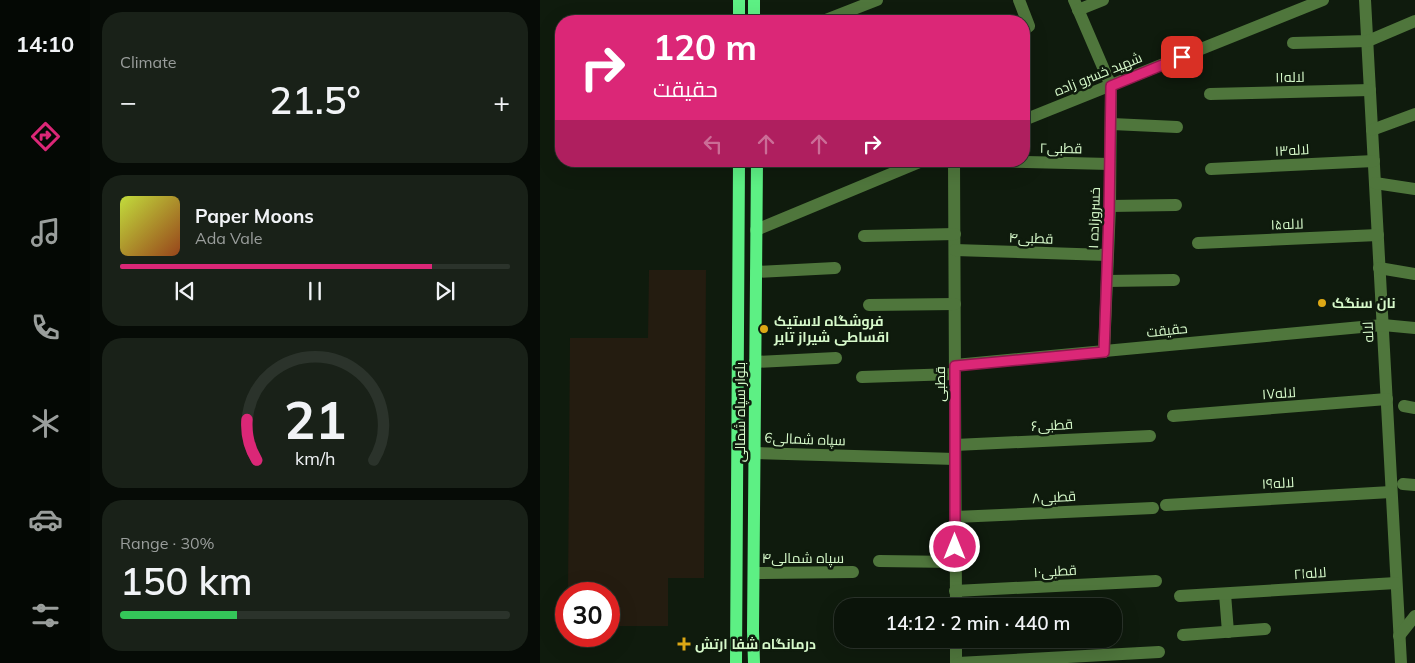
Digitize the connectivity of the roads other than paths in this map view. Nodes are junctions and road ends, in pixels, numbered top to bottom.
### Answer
1 (739, 0) edge
2 (754, 0) edge
3 (877, 0) edge
4 (1019, 0) edge
5 (1103, 0) edge
6 (1323, 0) edge
7 (1365, 0) edge
8 (1076, 5) edge
9 (739, 15) edge
10 (754, 15) edge
11 (838, 15) edge
12 (1023, 15) edge
13 (1415, 21) edge
14 (1368, 41) junction
15 (1293, 43) dead end
16 (1111, 86) junction
17 (1370, 90) junction
18 (1210, 94) dead end
19 (1413, 117) edge
20 (1030, 118) edge
21 (1112, 124) junction
22 (1177, 127) dead end
23 (1372, 130) junction
24 (1374, 161) junction
25 (1030, 162) edge
26 (1110, 164) junction
27 (739, 167) edge
28 (757, 167) edge
29 (908, 167) edge
30 (954, 167) edge
31 (1211, 169) dead end
32 (1375, 183) junction
33 (1415, 189) edge
34 (1110, 206) junction
35 (1176, 206) dead end
36 (756, 230) junction
37 (955, 234) junction
38 (1378, 235) junction
39 (864, 236) dead end
40 (1198, 243) dead end
41 (955, 250) junction
42 (1107, 255) junction
43 (835, 268) dead end
44 (1380, 268) junction
45 (756, 272) junction
46 (1415, 274) edge
47 (1174, 280) dead end
48 (1107, 281) junction
49 (955, 304) junction
50 (869, 305) dead end
51 (1383, 325) junction
52 (1415, 328) edge
53 (1104, 352) junction
54 (836, 358) dead end
55 (755, 362) junction
56 (955, 370) junction
57 (862, 377) dead end
58 (1386, 399) junction
59 (1173, 416) dead end
60 (1150, 436) dead end
61 (955, 445) junction
62 (754, 453) junction
63 (955, 459) junction
64 (1391, 492) junction
65 (754, 501) junction
66 (738, 502) junction
67 (1166, 505) dead end
68 (1153, 508) dead end
69 (955, 517) junction
70 (879, 561) dead end
71 (955, 562) junction
72 (853, 572) dead end
73 (754, 573) junction
74 (1156, 581) dead end
75 (1396, 582) junction
76 (956, 590) junction
77 (1225, 594) junction
78 (1180, 596) dead end
79 (956, 598) edge
80 (1415, 616) edge
81 (1265, 629) dead end
82 (1228, 632) junction
83 (1183, 635) dead end
84 (1399, 636) junction
85 (956, 648) edge
86 (1159, 652) dead end
87 (736, 663) edge
88 (754, 663) edge
89 (957, 663) edge
90 (1400, 663) edge

1 - 9 main road
2 - 10 main road
3 - 11 street
4 - 12 street
5 - 8 street
6 - 16 street, شهید خسرو زاده
7 - 14 street, لاله
8 - 16 street
13 - 14 street
14 - 15 street
14 - 17 street, لاله
16 - 20 street, شهید خسرو زاده
16 - 21 street, خسروزاده ۱
17 - 18 street, لاله۱۱
17 - 23 street, لاله
19 - 23 street
21 - 22 street
21 - 26 street, خسروزاده ۱
23 - 24 street, لاله
24 - 31 street, لاله۱۳
24 - 32 street, لاله
25 - 26 street, قطبی۲
26 - 34 street, خسروزاده ۱
27 - 66 main road, بلوار سپاه شمالی
28 - 36 main road, بلوار سپاه شمالی
29 - 36 street
30 - 37 street, قطبی
32 - 33 street
32 - 38 street, لاله
34 - 35 street
34 - 42 street, خسروزاده ۱
36 - 45 main road, بلوار سپاه شمالی
37 - 39 street
37 - 41 street, قطبی
38 - 40 street, لاله۱۵
38 - 44 street, لاله
41 - 42 street, قطبی۴
41 - 49 street, قطبی
42 - 48 street, خسروزاده ۱
43 - 45 street
44 - 46 street
44 - 51 street, لاله
45 - 55 main road, بلوار سپاه شمالی
47 - 48 street
48 - 53 street, خسروزاده ۱
49 - 50 street
49 - 56 street, قطبی
51 - 52 street, حقیقت
51 - 53 street, حقیقت
51 - 58 street, لاله
53 - 56 street, حقیقت
54 - 55 street
55 - 62 main road, بلوار سپاه شمالی
56 - 57 street, حقیقت
56 - 61 street, قطبی
58 - 59 street, لاله۱۷
58 - 64 street, لاله
60 - 61 street, قطبی۶
61 - 63 street, قطبی
62 - 63 street, 6سپاه شمالی
62 - 65 main road, بلوار سپاه شمالی
63 - 69 street, قطبی
64 - 67 street, لاله۱۹
64 - 75 street, لاله
65 - 66 main road
65 - 73 main road, بلوار سپاه شمالی
66 - 87 main road, بلوار سپاه شمالی
68 - 69 street, قطبی۸
69 - 71 street, قطبی
70 - 71 street
71 - 76 street, قطبی
72 - 73 street, سپاه شمالی۴
73 - 88 main road, بلوار سپاه شمالی
74 - 76 street, قطبی۱۰
75 - 77 street, لاله۲۱
75 - 84 street, لاله
76 - 79 street, قطبی
77 - 78 street, لاله۲۱
77 - 82 street
80 - 84 street
81 - 82 street
82 - 83 street
84 - 90 street, لاله
85 - 89 street
86 - 89 street

